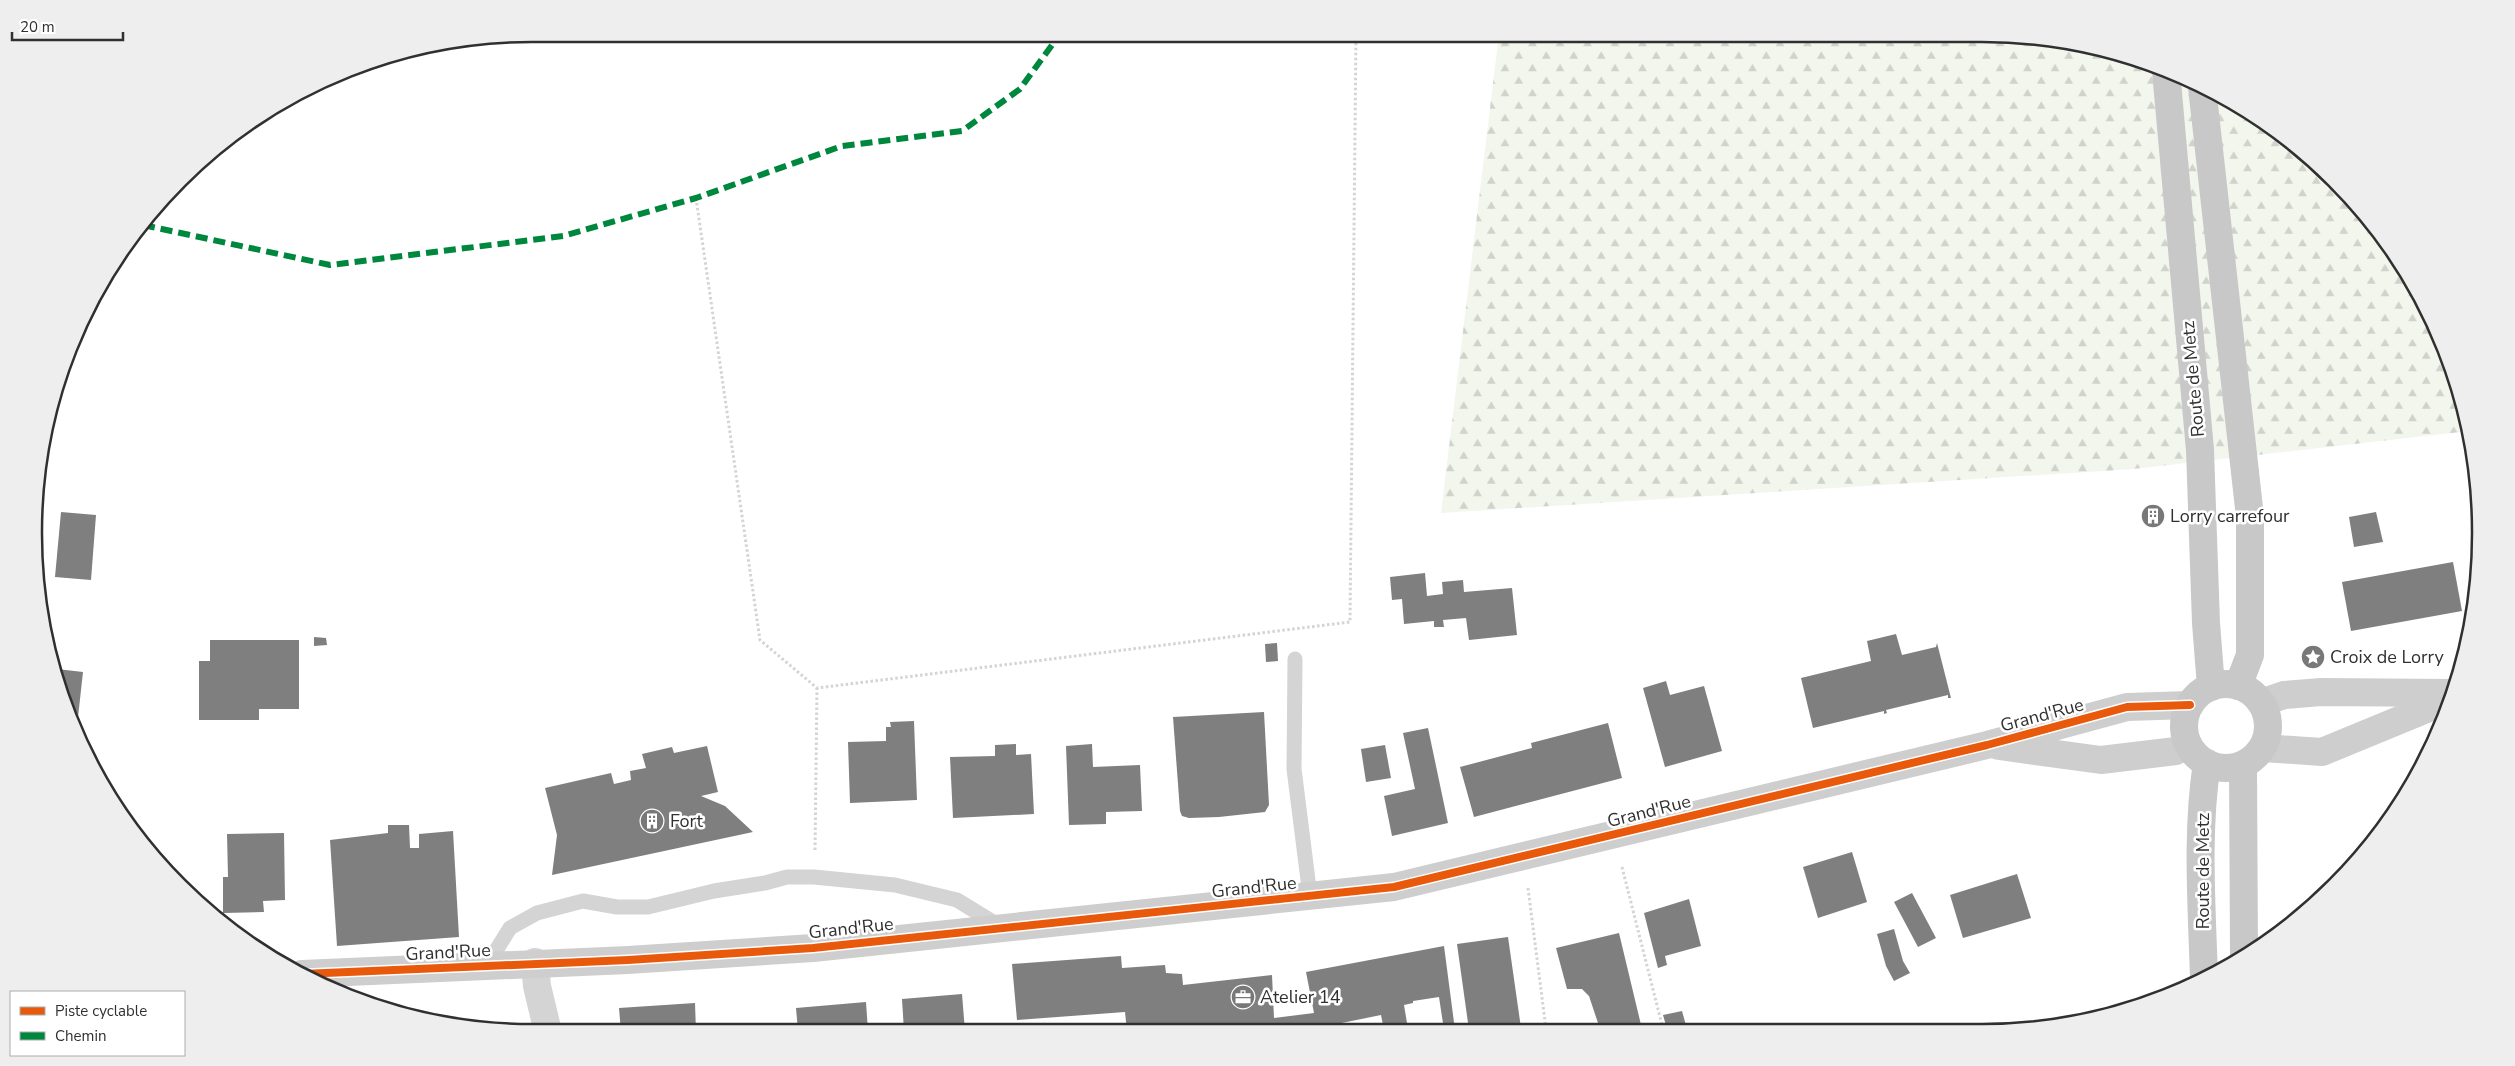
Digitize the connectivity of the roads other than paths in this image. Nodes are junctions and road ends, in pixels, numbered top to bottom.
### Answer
1 (2167, 79) edge
2 (2203, 95) edge
3 (1295, 659) dead end
4 (2238, 686) junction
5 (2210, 687) junction
6 (2446, 692) edge
7 (2261, 702) junction
8 (2442, 703) edge
9 (2190, 705) junction
10 (2188, 744) junction
11 (1987, 745) junction
12 (2263, 748) junction
13 (2207, 763) junction
14 (2242, 765) junction
15 (1310, 896) junction
16 (1002, 928) junction
17 (2244, 948) edge
18 (535, 962) junction
19 (487, 964) junction
20 (2204, 970) edge
21 (316, 973) edge
22 (546, 1024) edge

1 - 5 main road, Route de Metz
2 - 4 main road
3 - 15 lane
4 - 5 main road
4 - 7 main road
5 - 9 main road
6 - 7 street
7 - 12 main road
8 - 12 street
9 - 10 main road
9 - 11 street, Grand'Rue
10 - 11 street, Grand'Rue
10 - 13 main road
11 - 15 street, Grand'Rue
12 - 14 main road
13 - 14 main road
13 - 20 main road, Route de Metz
14 - 17 main road
15 - 16 street, Grand'Rue
16 - 18 street, Grand'Rue
16 - 19 lane
18 - 19 street, Grand'Rue
18 - 22 street
19 - 21 street, Grand'Rue

